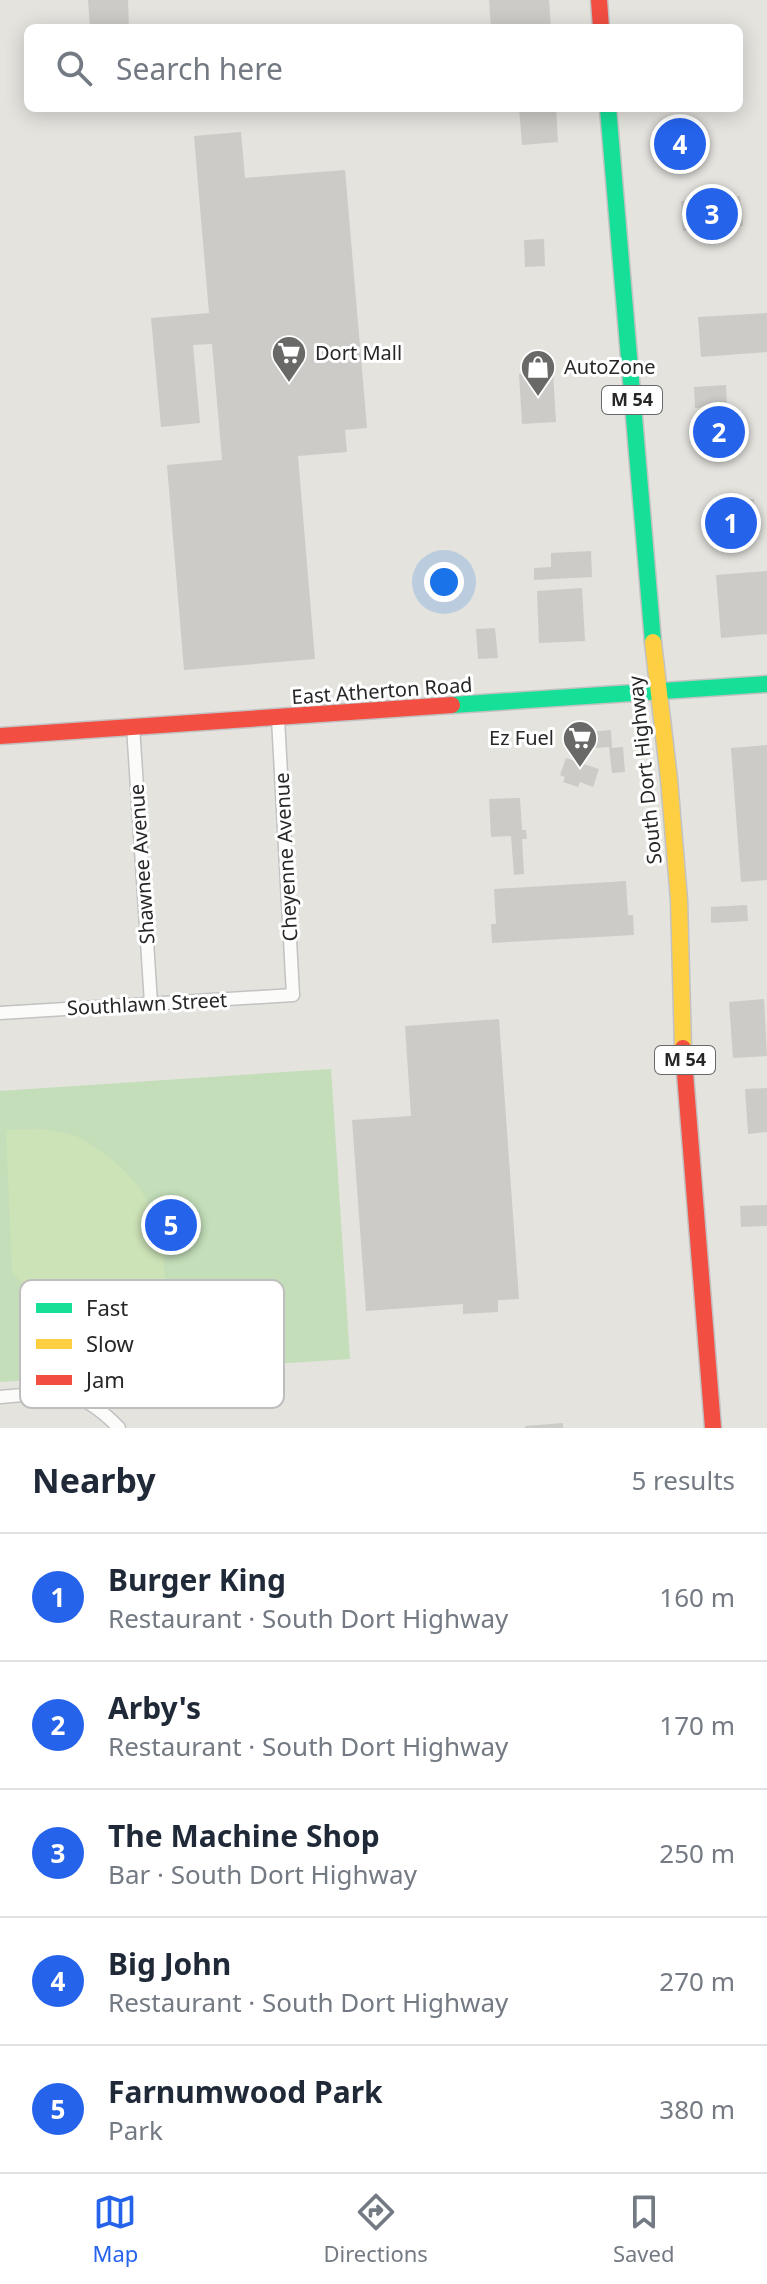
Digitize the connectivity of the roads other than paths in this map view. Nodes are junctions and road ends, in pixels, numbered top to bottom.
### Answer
1 (599, 0) edge
2 (601, 24) edge
3 (608, 112) edge
4 (767, 684) edge
5 (657, 692) junction
6 (278, 718) junction
7 (133, 726) junction
8 (0, 736) edge
9 (293, 995) joint
10 (151, 1003) junction
11 (0, 1013) edge
12 (20, 1396) edge
13 (0, 1397) edge
14 (98, 1408) edge
15 (119, 1428) edge
16 (713, 1428) edge

1 - 2 main road
3 - 5 main road, South Dort Highway / M 54
4 - 5 main road, East Atherton Road
5 - 6 main road, East Atherton Road
5 - 16 main road, South Dort Highway / M 54
6 - 7 main road, East Atherton Road
6 - 9 street, Cheyenne Avenue
7 - 8 main road, East Atherton Road
7 - 10 street, Shawnee Avenue
9 - 10 street, Southlawn Street
10 - 11 street, Southlawn Street
12 - 13 street
14 - 15 street

